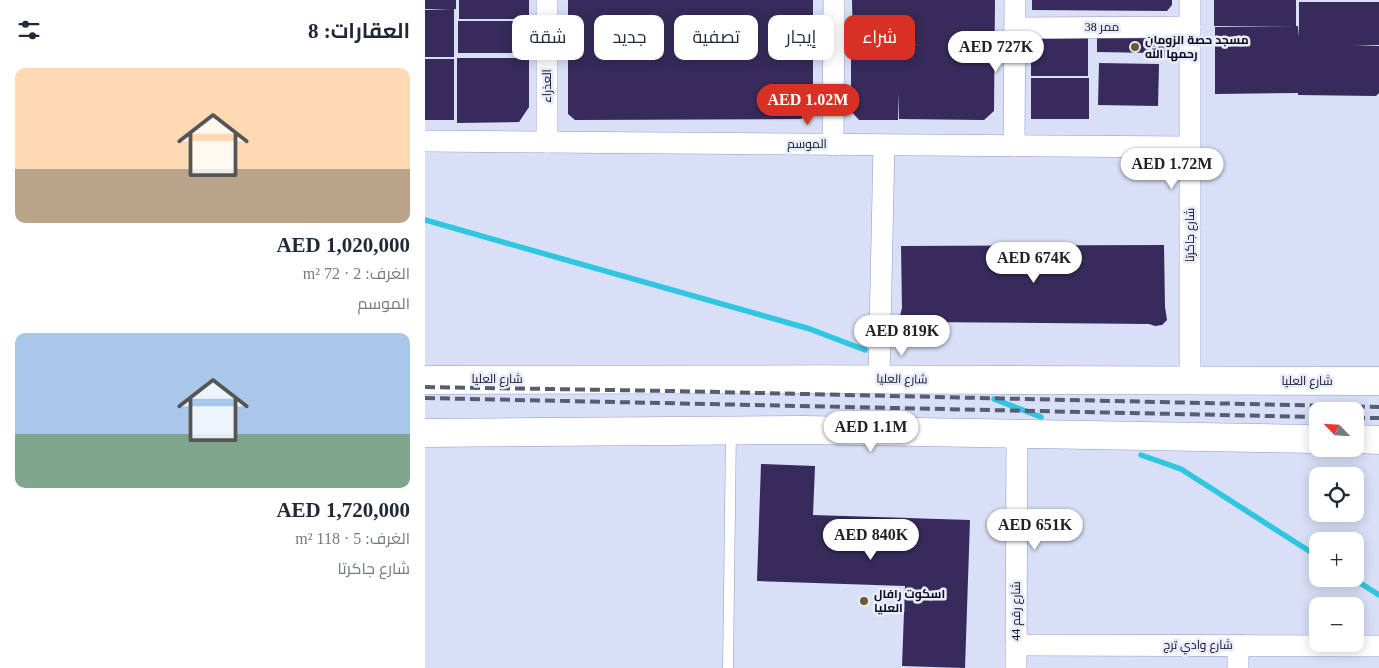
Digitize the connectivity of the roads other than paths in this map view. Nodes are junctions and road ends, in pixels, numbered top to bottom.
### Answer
1 (547, 0) edge
2 (834, 0) edge
3 (1015, 0) edge
4 (1190, 0) edge
5 (1190, 27) junction
6 (1015, 28) junction
7 (425, 141) edge
8 (547, 142) junction
9 (833, 145) junction
10 (884, 145) junction
11 (1014, 146) junction
12 (1190, 147) junction
13 (879, 378) junction
14 (425, 380) edge
15 (1189, 380) junction
16 (1379, 381) edge
17 (731, 430) junction
18 (425, 433) edge
19 (1017, 434) junction
20 (1309, 439) edge
21 (1364, 440) edge
22 (1379, 440) edge
23 (1016, 645) junction
24 (1238, 645) junction
25 (1379, 646) edge
26 (728, 668) edge
27 (1016, 668) edge
28 (1237, 668) edge

1 - 8 street, العذراء
2 - 9 street
3 - 6 street
4 - 5 street, شارع جاكرتا
5 - 6 street, ممر 38
5 - 12 street, شارع جاكرتا
6 - 11 street
7 - 8 street, الموسم
8 - 9 street, الموسم
9 - 10 street, الموسم
10 - 11 street, الموسم
10 - 13 street
11 - 12 street, الموسم
12 - 15 street, شارع جاكرتا
13 - 14 main road, شارع العليا
13 - 15 main road, شارع العليا
15 - 16 main road, شارع العليا
17 - 18 main road
17 - 19 main road
17 - 26 lane
19 - 20 main road
19 - 23 street, شارع رقم 44
21 - 22 main road
23 - 24 street, شارع وادي ترج
23 - 27 street, شارع رقم 44
24 - 25 street, شارع وادي ترج
24 - 28 street

